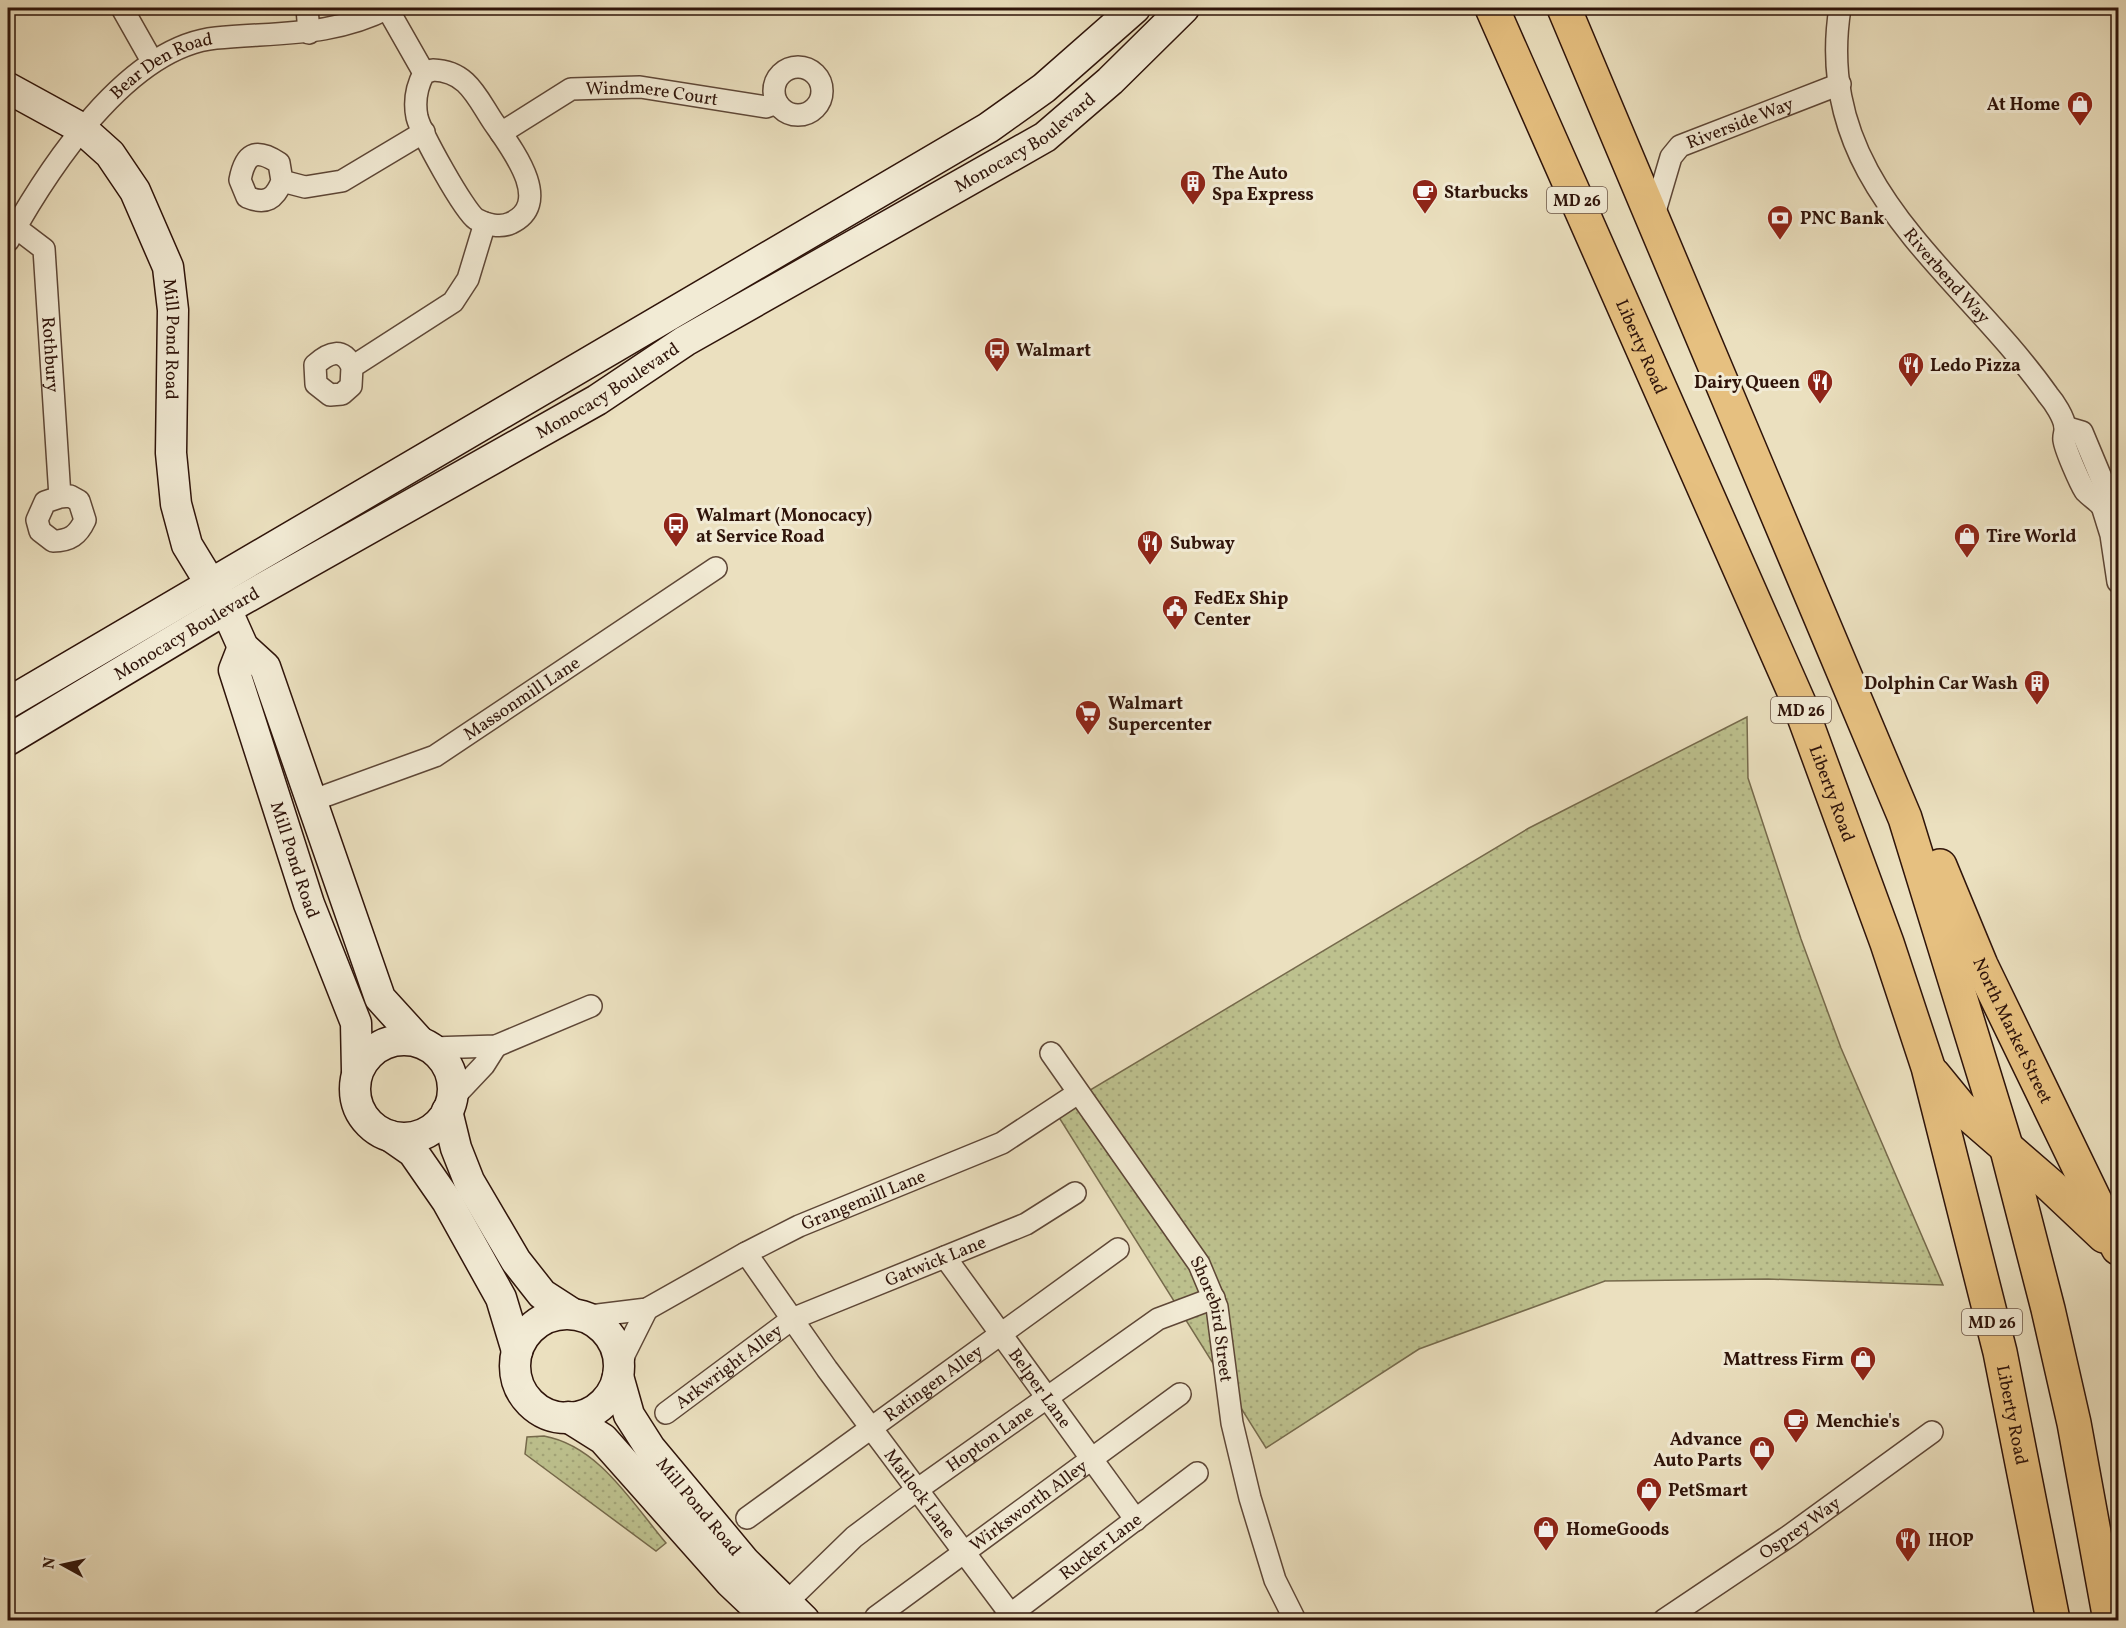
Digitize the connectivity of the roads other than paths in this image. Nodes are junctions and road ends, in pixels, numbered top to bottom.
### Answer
1 (122, 8) edge
2 (307, 8) edge
3 (388, 8) edge
4 (1135, 8) edge
5 (1184, 8) edge
6 (1492, 8) edge
7 (1564, 8) edge
8 (1840, 8) edge
9 (309, 33) junction
10 (152, 62) junction
11 (424, 73) junction
12 (1840, 84) junction
13 (8, 87) edge
14 (777, 103) dead end
15 (81, 128) junction
16 (424, 132) junction
17 (501, 133) junction
18 (282, 181) dead end
19 (1653, 218) junction
20 (485, 223) junction
21 (11, 234) edge
22 (352, 366) dead end
23 (60, 496) dead end
24 (716, 568) dead end
25 (210, 581) junction
26 (2118, 582) edge
27 (226, 609) junction
28 (243, 648) junction
29 (8, 703) edge
30 (8, 740) edge
31 (311, 801) junction
32 (1905, 818) junction
33 (591, 1006) dead end
34 (425, 1045) junction
35 (496, 1046) junction
36 (1051, 1053) dead end
37 (1928, 1067) junction
38 (357, 1071) junction
39 (1078, 1093) junction
40 (449, 1105) junction
41 (390, 1136) junction
42 (2006, 1146) junction
43 (1075, 1193) dead end
44 (2118, 1248) edge
45 (1118, 1249) dead end
46 (746, 1253) junction
47 (2118, 1254) edge
48 (945, 1257) junction
49 (1214, 1299) junction
50 (647, 1309) junction
51 (577, 1316) junction
52 (792, 1319) junction
53 (1002, 1332) junction
54 (517, 1351) junction
55 (618, 1376) junction
56 (1180, 1394) dead end
57 (1049, 1397) junction
58 (666, 1413) dead end
59 (568, 1417) junction
60 (873, 1427) junction
61 (1932, 1432) dead end
62 (1093, 1458) junction
63 (1197, 1473) dead end
64 (918, 1489) junction
65 (747, 1518) dead end
66 (1136, 1520) junction
67 (965, 1552) junction
68 (786, 1615) edge
69 (876, 1617) dead end
70 (1007, 1618) edge
71 (1295, 1620) edge
72 (1664, 1620) edge
73 (2053, 1620) edge
74 (2110, 1620) edge

1 - 10 street
2 - 9 street
3 - 9 street, Bear Den Road
3 - 11 street
4 - 25 street, Monocacy Boulevard
5 - 27 street, Monocacy Boulevard
6 - 37 main road, Liberty Road / MD 26
7 - 19 main road, MD 26
8 - 12 street, Riverbend Way
9 - 10 street, Bear Den Road
10 - 15 street, Bear Den Road
11 - 16 street
11 - 17 street
12 - 19 street, Riverside Way
12 - 26 street, Riverbend Way
13 - 15 street, Mill Pond Road
14 - 17 street, Windmere Court
15 - 21 street, Bear Den Road
15 - 25 street, Mill Pond Road
16 - 18 street
16 - 20 street
17 - 20 street
19 - 32 main road, MD 26
20 - 22 street
21 - 23 street, Rothbury
24 - 31 street, Massonmill Lane
25 - 27 street, Mill Pond Road
25 - 29 street, Monocacy Boulevard
27 - 28 street, Mill Pond Road
27 - 30 street, Monocacy Boulevard
28 - 31 street, Mill Pond Road
28 - 38 street, Mill Pond Road
31 - 34 street, Mill Pond Road
32 - 42 main road, MD 26
32 - 44 main road, North Market Street
33 - 35 street
34 - 35 street
34 - 38 street
34 - 40 street, Mill Pond Road
35 - 40 street
36 - 39 street, Shorebird Street
37 - 42 main road
37 - 73 main road, Liberty Road / MD 26
38 - 41 street, Mill Pond Road
39 - 46 street, Grangemill Lane
39 - 49 street, Shorebird Street
40 - 41 street
40 - 51 street, Mill Pond Road
41 - 54 street, Mill Pond Road
42 - 47 main road
42 - 74 main road, MD 26
43 - 48 street, Gatwick Lane
45 - 53 street, Ratingen Alley
46 - 50 street, Grangemill Lane
46 - 52 street, Matlock Lane
48 - 52 street, Gatwick Lane
48 - 53 street, Belper Lane
49 - 57 street, Hopton Lane
49 - 71 street, Shorebird Street
50 - 51 street
50 - 55 street
51 - 54 street
51 - 55 street, Mill Pond Road
52 - 58 street, Arkwright Alley
52 - 60 street, Matlock Lane
53 - 57 street, Belper Lane
53 - 60 street, Ratingen Alley
54 - 59 street, Mill Pond Road
55 - 59 street
55 - 68 street, Mill Pond Road
56 - 62 street, Wirksworth Alley
57 - 62 street, Belper Lane
57 - 64 street, Hopton Lane
59 - 68 street, Mill Pond Road
60 - 64 street, Matlock Lane
60 - 65 street, Ratingen Alley
61 - 72 street, Osprey Way
62 - 66 street, Belper Lane
62 - 67 street, Wirksworth Alley
63 - 66 street, Rucker Lane
64 - 67 street, Matlock Lane
64 - 68 street, Hopton Lane
66 - 70 street, Rucker Lane
67 - 69 street, Wirksworth Alley
67 - 70 street, Matlock Lane

